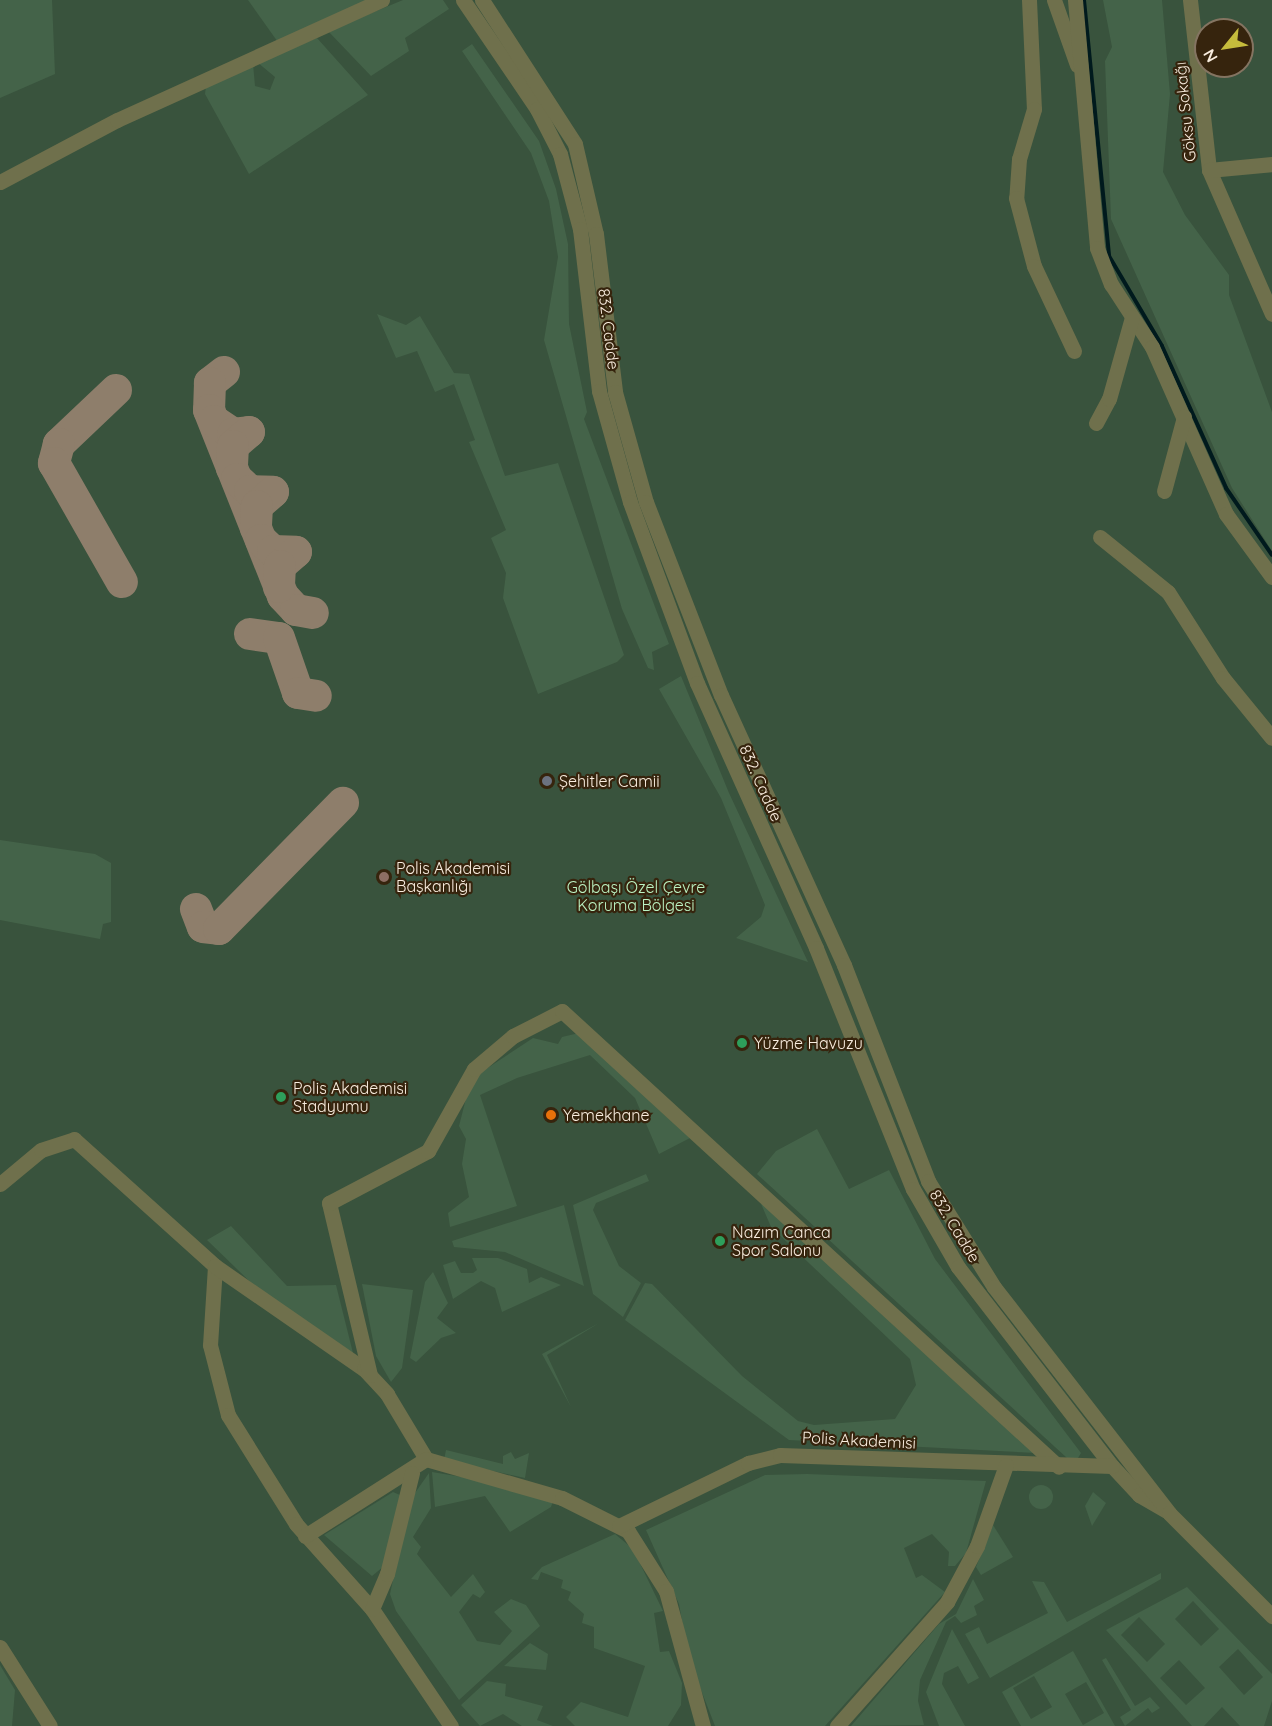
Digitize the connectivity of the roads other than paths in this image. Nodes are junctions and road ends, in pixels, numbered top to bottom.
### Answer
1 (382, 0) edge
2 (463, 0) edge
3 (482, 0) edge
4 (1029, 0) edge
5 (1054, 0) edge
6 (1075, 0) edge
7 (1190, 0) edge
8 (497, 21) junction
9 (484, 30) junction
10 (1085, 88) junction
11 (1272, 164) edge
12 (1209, 170) junction
13 (0, 182) edge
14 (1272, 314) edge
15 (1132, 317) junction
16 (1074, 351) dead end
17 (1184, 417) junction
18 (1096, 423) dead end
19 (1164, 491) dead end
20 (1100, 537) dead end
21 (1272, 577) edge
22 (1272, 738) edge
23 (866, 1021) junction
24 (848, 1028) junction
25 (0, 1184) edge
26 (215, 1266) junction
27 (370, 1375) junction
28 (426, 1459) junction
29 (1006, 1465) junction
30 (1112, 1466) junction
31 (1059, 1467) junction
32 (412, 1473) junction
33 (1169, 1513) junction
34 (619, 1526) junction
35 (305, 1536) junction
36 (372, 1609) junction
37 (1272, 1616) edge
38 (0, 1647) edge
39 (698, 1722) edge
40 (50, 1726) edge
41 (451, 1726) edge
42 (837, 1726) edge

1 - 13 street
2 - 9 street, 832. Cadde
3 - 8 street, 832. Cadde
4 - 16 street
5 - 10 street
6 - 10 street
7 - 12 street, Göksu Sokağı
8 - 9 street
8 - 23 street, 832. Cadde
9 - 24 street, 832. Cadde
10 - 15 street
11 - 12 street
12 - 14 street, Göksu Sokağı
15 - 17 street
15 - 18 street
17 - 19 street
17 - 21 street
20 - 22 street
23 - 24 street
23 - 33 street, 832. Cadde
24 - 30 street, 832. Cadde
25 - 26 street
26 - 27 street
26 - 35 street
27 - 28 street
27 - 31 street
28 - 32 street
28 - 34 street
29 - 31 street, Polis Akademisi
29 - 34 street, Polis Akademisi
29 - 42 street
30 - 31 street, Polis Akademisi
30 - 33 street, 832. Cadde
32 - 35 street
32 - 36 street
33 - 37 street, 832. Cadde
34 - 39 street
35 - 36 street
36 - 41 street
38 - 40 street

